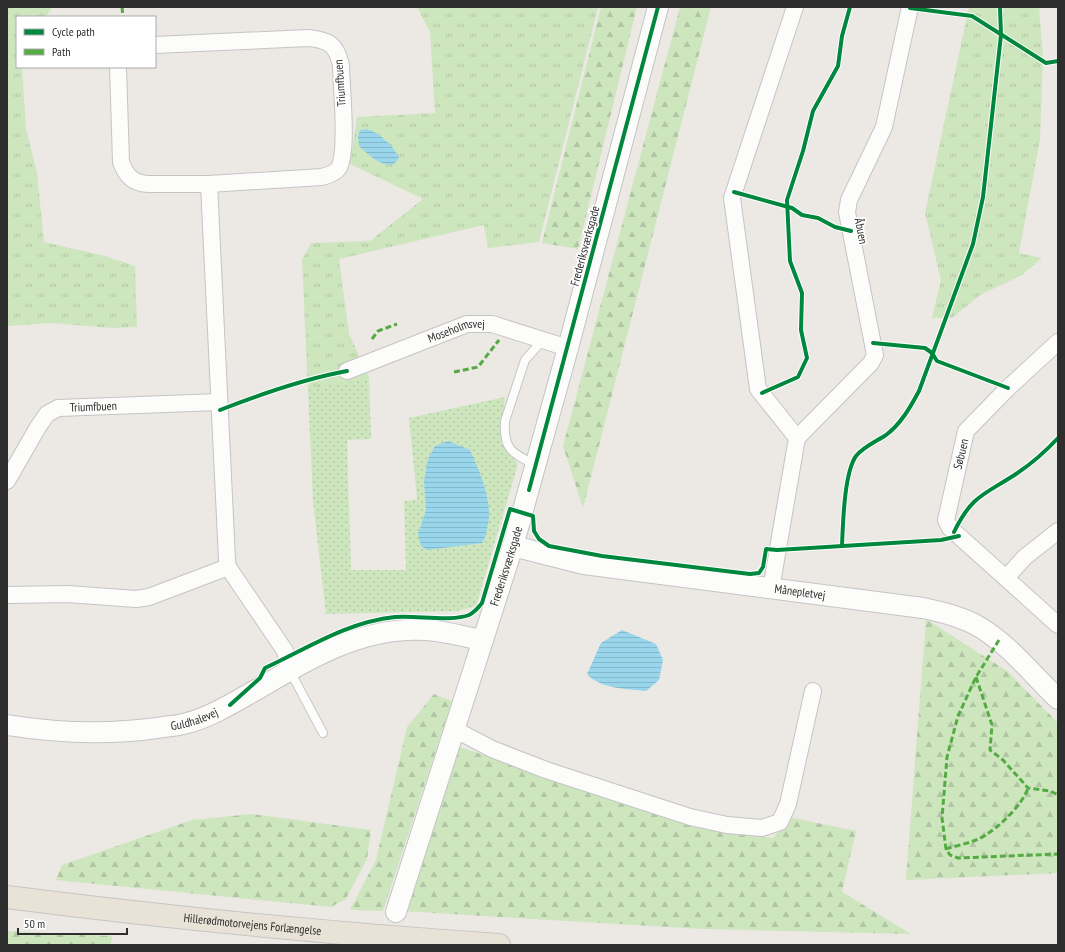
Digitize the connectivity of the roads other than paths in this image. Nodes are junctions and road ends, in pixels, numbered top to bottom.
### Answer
1 (658, 7) edge
2 (795, 7) edge
3 (910, 7) edge
4 (156, 45) edge
5 (118, 68) edge
6 (210, 184) junction
7 (543, 340) junction
8 (1058, 342) edge
9 (568, 348) junction
10 (346, 371) dead end
11 (219, 402) junction
12 (797, 438) junction
13 (536, 464) junction
14 (7, 481) edge
15 (1058, 531) edge
16 (513, 546) junction
17 (228, 567) junction
18 (1006, 578) junction
19 (771, 589) junction
20 (7, 595) edge
21 (1058, 625) edge
22 (483, 640) junction
23 (290, 670) junction
24 (812, 691) dead end
25 (1058, 699) edge
26 (7, 725) edge
27 (454, 729) junction
28 (323, 733) dead end
29 (7, 897) edge
30 (396, 912) dead end
31 (499, 945) edge

1 - 9 street, Frederiksværksgade
2 - 12 street
3 - 12 street, Åbuen
4 - 6 street, Triumfbuen
5 - 6 street, Triumfbuen
6 - 11 street
7 - 9 street, Moseholmsvej
7 - 10 street, Moseholmsvej
7 - 13 lane
8 - 18 street, Søbuen
9 - 13 street, Frederiksværksgade
11 - 14 street, Triumfbuen
11 - 17 street
12 - 19 street
13 - 16 street, Frederiksværksgade
15 - 18 street
16 - 19 street, Månepletvej
16 - 22 street, Frederiksværksgade
17 - 20 street
17 - 23 street
18 - 21 street, Søbuen
19 - 25 street, Månepletvej
22 - 23 street, Guldhalevej
22 - 27 street, Frederiksværksgade
23 - 26 street, Guldhalevej
23 - 28 lane
24 - 27 street
27 - 30 street, Frederiksværksgade
29 - 31 highway, Hillerødmotorvejens Forlængelse

